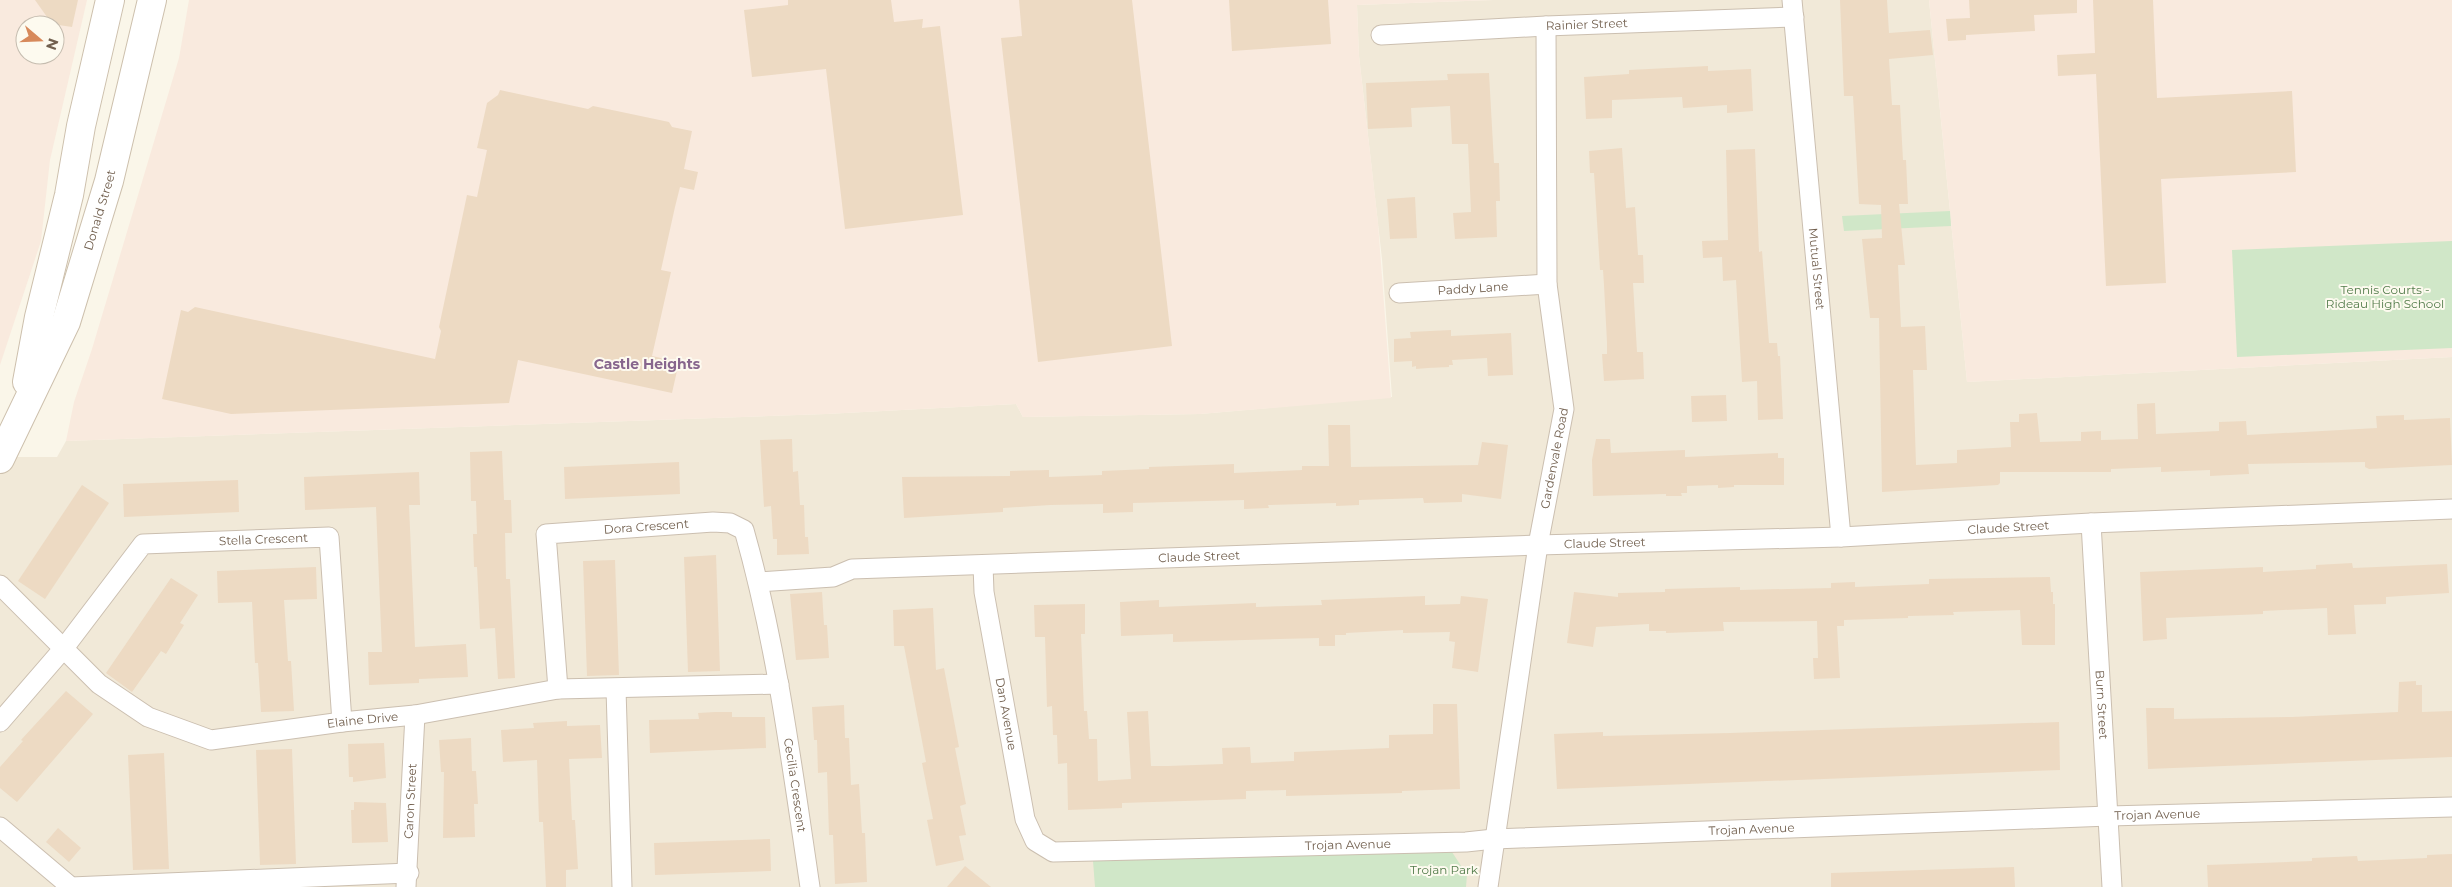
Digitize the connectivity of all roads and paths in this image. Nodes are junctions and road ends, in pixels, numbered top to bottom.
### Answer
1 (110, 0) edge
2 (152, 0) edge
3 (1793, 9) edge
4 (1546, 26) junction
5 (1381, 35) dead end
6 (1547, 284) junction
7 (1399, 293) dead end
8 (22, 413) junction
9 (0, 459) edge
10 (2452, 509) edge
11 (2091, 523) junction
12 (1841, 537) junction
13 (1538, 545) junction
14 (983, 565) junction
15 (759, 582) junction
16 (0, 585) edge
17 (64, 648) junction
18 (779, 684) junction
19 (558, 689) junction
20 (616, 689) junction
21 (416, 715) junction
22 (0, 722) edge
23 (342, 722) junction
24 (2452, 808) edge
25 (2109, 816) junction
26 (0, 827) edge
27 (1494, 839) junction
28 (1053, 852) joint
29 (408, 880) edge
30 (622, 887) edge
31 (810, 887) edge
32 (1488, 887) edge
33 (2112, 887) edge

1 - 8 street, Donald Street
2 - 8 street, Donald Street
3 - 4 street, Rainier Street
3 - 12 street, Mutual Street
4 - 5 street, Rainier Street
4 - 6 street, Gardenvale Road
6 - 7 street, Paddy Lane
6 - 13 street, Gardenvale Road
8 - 9 street, Donald Street
10 - 11 street, Claude Street
11 - 12 street, Claude Street
11 - 25 street, Burn Street
12 - 13 street, Claude Street
13 - 14 street, Claude Street
13 - 27 street, Gardenvale Road
14 - 15 street, Claude Street
14 - 28 street, Dan Avenue
15 - 18 street, Dora Crescent
15 - 19 street, Dora Crescent
16 - 17 street, Elaine Drive
17 - 22 street
17 - 23 street, Elaine Drive
17 - 23 street, Stella Crescent
18 - 20 street, Elaine Drive
18 - 31 street, Cecilia Crescent
19 - 20 street, Elaine Drive
19 - 21 street, Elaine Drive
20 - 30 street
21 - 23 street, Elaine Drive
21 - 29 street, Caron Street
24 - 25 street, Trojan Avenue
25 - 27 street, Trojan Avenue
25 - 33 street, Burn Street
26 - 29 street
27 - 28 street, Trojan Avenue
27 - 32 street, Gardenvale Road

